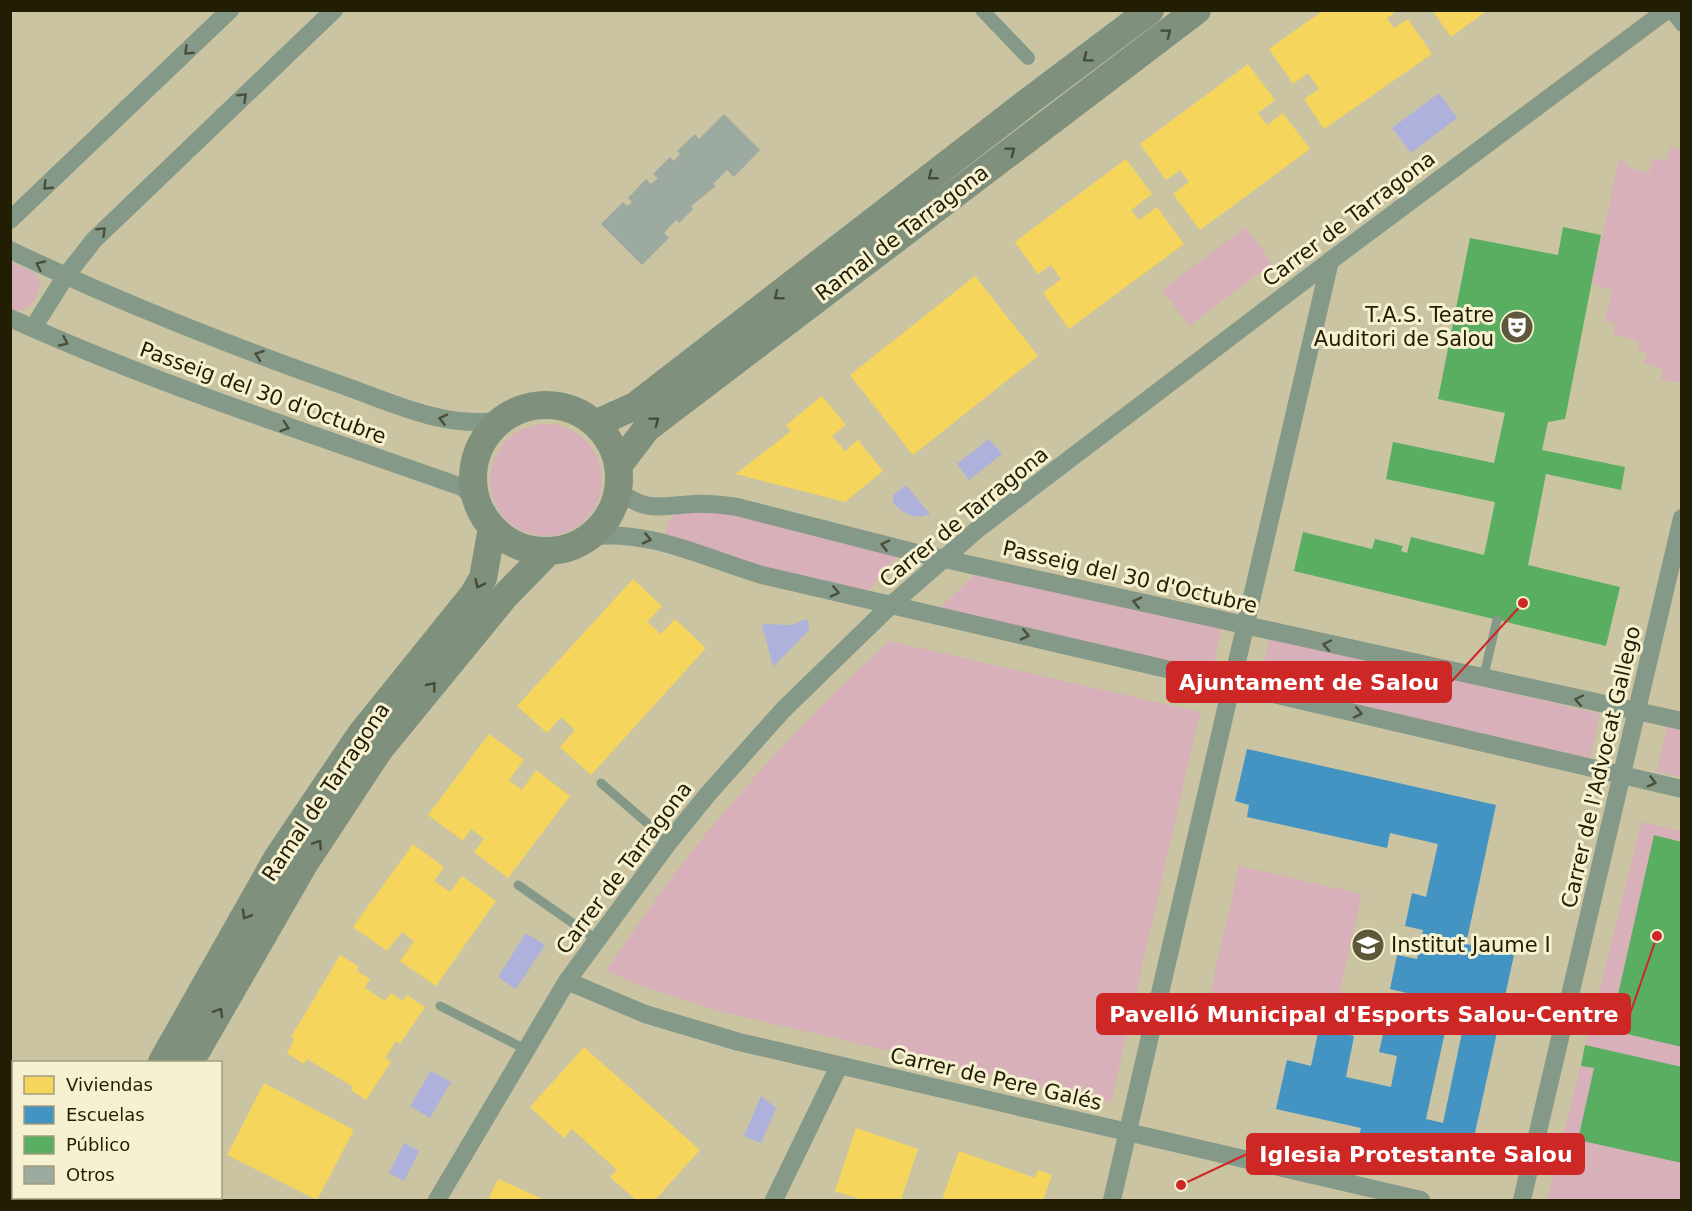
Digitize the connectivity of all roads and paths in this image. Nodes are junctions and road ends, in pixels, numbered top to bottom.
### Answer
1 (230, 10) edge
2 (334, 10) edge
3 (982, 10) edge
4 (1150, 10) edge
5 (1197, 10) edge
6 (1668, 10) edge
7 (1682, 25) edge
8 (1028, 58) dead end
9 (10, 220) edge
10 (10, 250) edge
11 (1330, 261) junction
12 (65, 277) junction
13 (10, 318) edge
14 (33, 328) junction
15 (501, 420) junction
16 (595, 424) junction
17 (618, 478) junction
18 (476, 500) junction
19 (1682, 518) edge
20 (492, 528) junction
21 (589, 537) junction
22 (549, 551) junction
23 (944, 558) junction
24 (891, 604) junction
25 (1497, 620) dead end
26 (1244, 627) junction
27 (1483, 679) junction
28 (1232, 683) junction
29 (1636, 713) junction
30 (1682, 721) edge
31 (1623, 774) junction
32 (601, 783) dead end
33 (1682, 789) edge
34 (669, 842) junction
35 (518, 885) dead end
36 (597, 940) junction
37 (567, 981) junction
38 (440, 1006) dead end
39 (525, 1049) junction
40 (163, 1061) edge
41 (191, 1061) edge
42 (838, 1066) junction
43 (1127, 1132) junction
44 (436, 1200) edge
45 (774, 1200) edge
46 (1112, 1200) edge
47 (1421, 1200) edge
48 (1522, 1200) edge

1 -> 9 street
12 -> 2 street
3 - 8 street
4 -> 16 main road, Ramal de Tarragona
17 -> 5 main road, Ramal de Tarragona
6 - 7 street
6 - 11 street, Carrer de Tarragona
12 -> 10 street, Passeig del 30 d'Octubre
11 - 23 street, Carrer de Tarragona
11 - 26 street
12 - 14 street
15 -> 12 street, Passeig del 30 d'Octubre
13 - 14 street, Passeig del 30 d'Octubre
14 -> 18 street, Passeig del 30 d'Octubre
15 - 16 main road
15 - 18 main road
16 - 17 main road
17 - 21 main road
23 -> 17 street, Passeig del 30 d'Octubre
18 - 20 main road
19 - 29 street, Carrer de l'Advocat Gallego
20 - 22 main road
20 -> 40 main road, Ramal de Tarragona
21 - 22 main road
21 -> 24 street
41 -> 22 main road, Ramal de Tarragona
23 - 24 street, Carrer de Tarragona
26 -> 23 street, Passeig del 30 d'Octubre
24 -> 28 street
24 - 34 street, Carrer de Tarragona
25 - 27 lane
27 -> 26 street, Passeig del 30 d'Octubre
26 - 28 street
29 -> 27 street, Passeig del 30 d'Octubre
28 -> 31 street
28 - 43 street
29 - 30 street, Passeig del 30 d'Octubre
29 - 31 street, Carrer de l'Advocat Gallego
31 -> 33 street
31 - 48 street, Carrer de l'Advocat Gallego
32 - 34 lane
34 - 36 street, Carrer de Tarragona
35 - 36 lane
36 - 37 street, Carrer de Tarragona
37 - 39 street, Carrer de Tarragona
37 - 42 street, Carrer de Pere Galés
38 - 39 lane
39 - 44 street, Carrer de Tarragona
42 - 43 street, Carrer de Pere Galés
42 - 45 street
43 - 46 street
43 - 47 street, Carrer de Pere Galés

